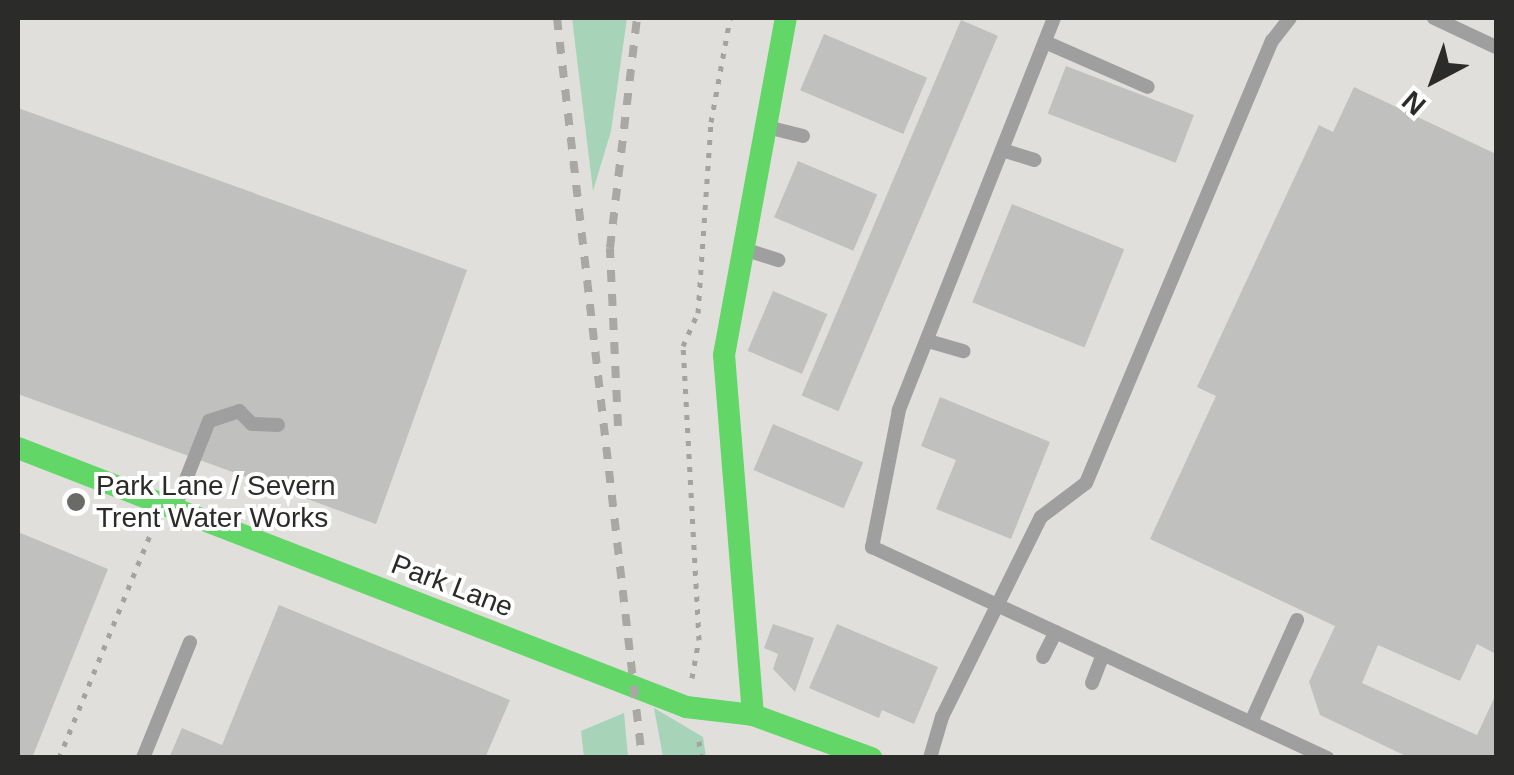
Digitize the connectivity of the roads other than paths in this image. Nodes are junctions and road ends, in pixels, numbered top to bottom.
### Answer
1 (786, 18) edge
2 (1054, 18) edge
3 (1290, 18) edge
4 (1434, 18) edge
5 (1045, 42) junction
6 (1496, 47) edge
7 (1148, 87) dead end
8 (766, 126) junction
9 (803, 136) dead end
10 (1002, 150) junction
11 (1034, 160) dead end
12 (747, 250) junction
13 (778, 260) dead end
14 (928, 341) junction
15 (964, 351) dead end
16 (278, 425) dead end
17 (18, 448) edge
18 (168, 506) junction
19 (1001, 606) junction
20 (1297, 620) dead end
21 (1056, 632) junction
22 (190, 642) dead end
23 (1103, 654) junction
24 (1043, 658) dead end
25 (1092, 683) dead end
26 (753, 716) junction
27 (1251, 722) junction
28 (143, 758) edge
29 (871, 758) edge
30 (930, 758) edge
31 (1327, 758) edge

1 - 8 street
2 - 5 lane
3 - 19 lane
4 - 6 lane
5 - 7 lane
5 - 10 lane
8 - 9 lane
8 - 12 street
10 - 11 lane
10 - 14 lane
12 - 13 lane
12 - 26 street
14 - 15 lane
14 - 19 lane
16 - 18 lane
17 - 18 street, Park Lane
18 - 26 street, Park Lane
19 - 21 lane
19 - 30 lane
20 - 27 lane
21 - 23 lane
21 - 24 lane
22 - 28 lane
23 - 25 lane
23 - 27 lane
26 - 29 street, Park Lane
27 - 31 lane

